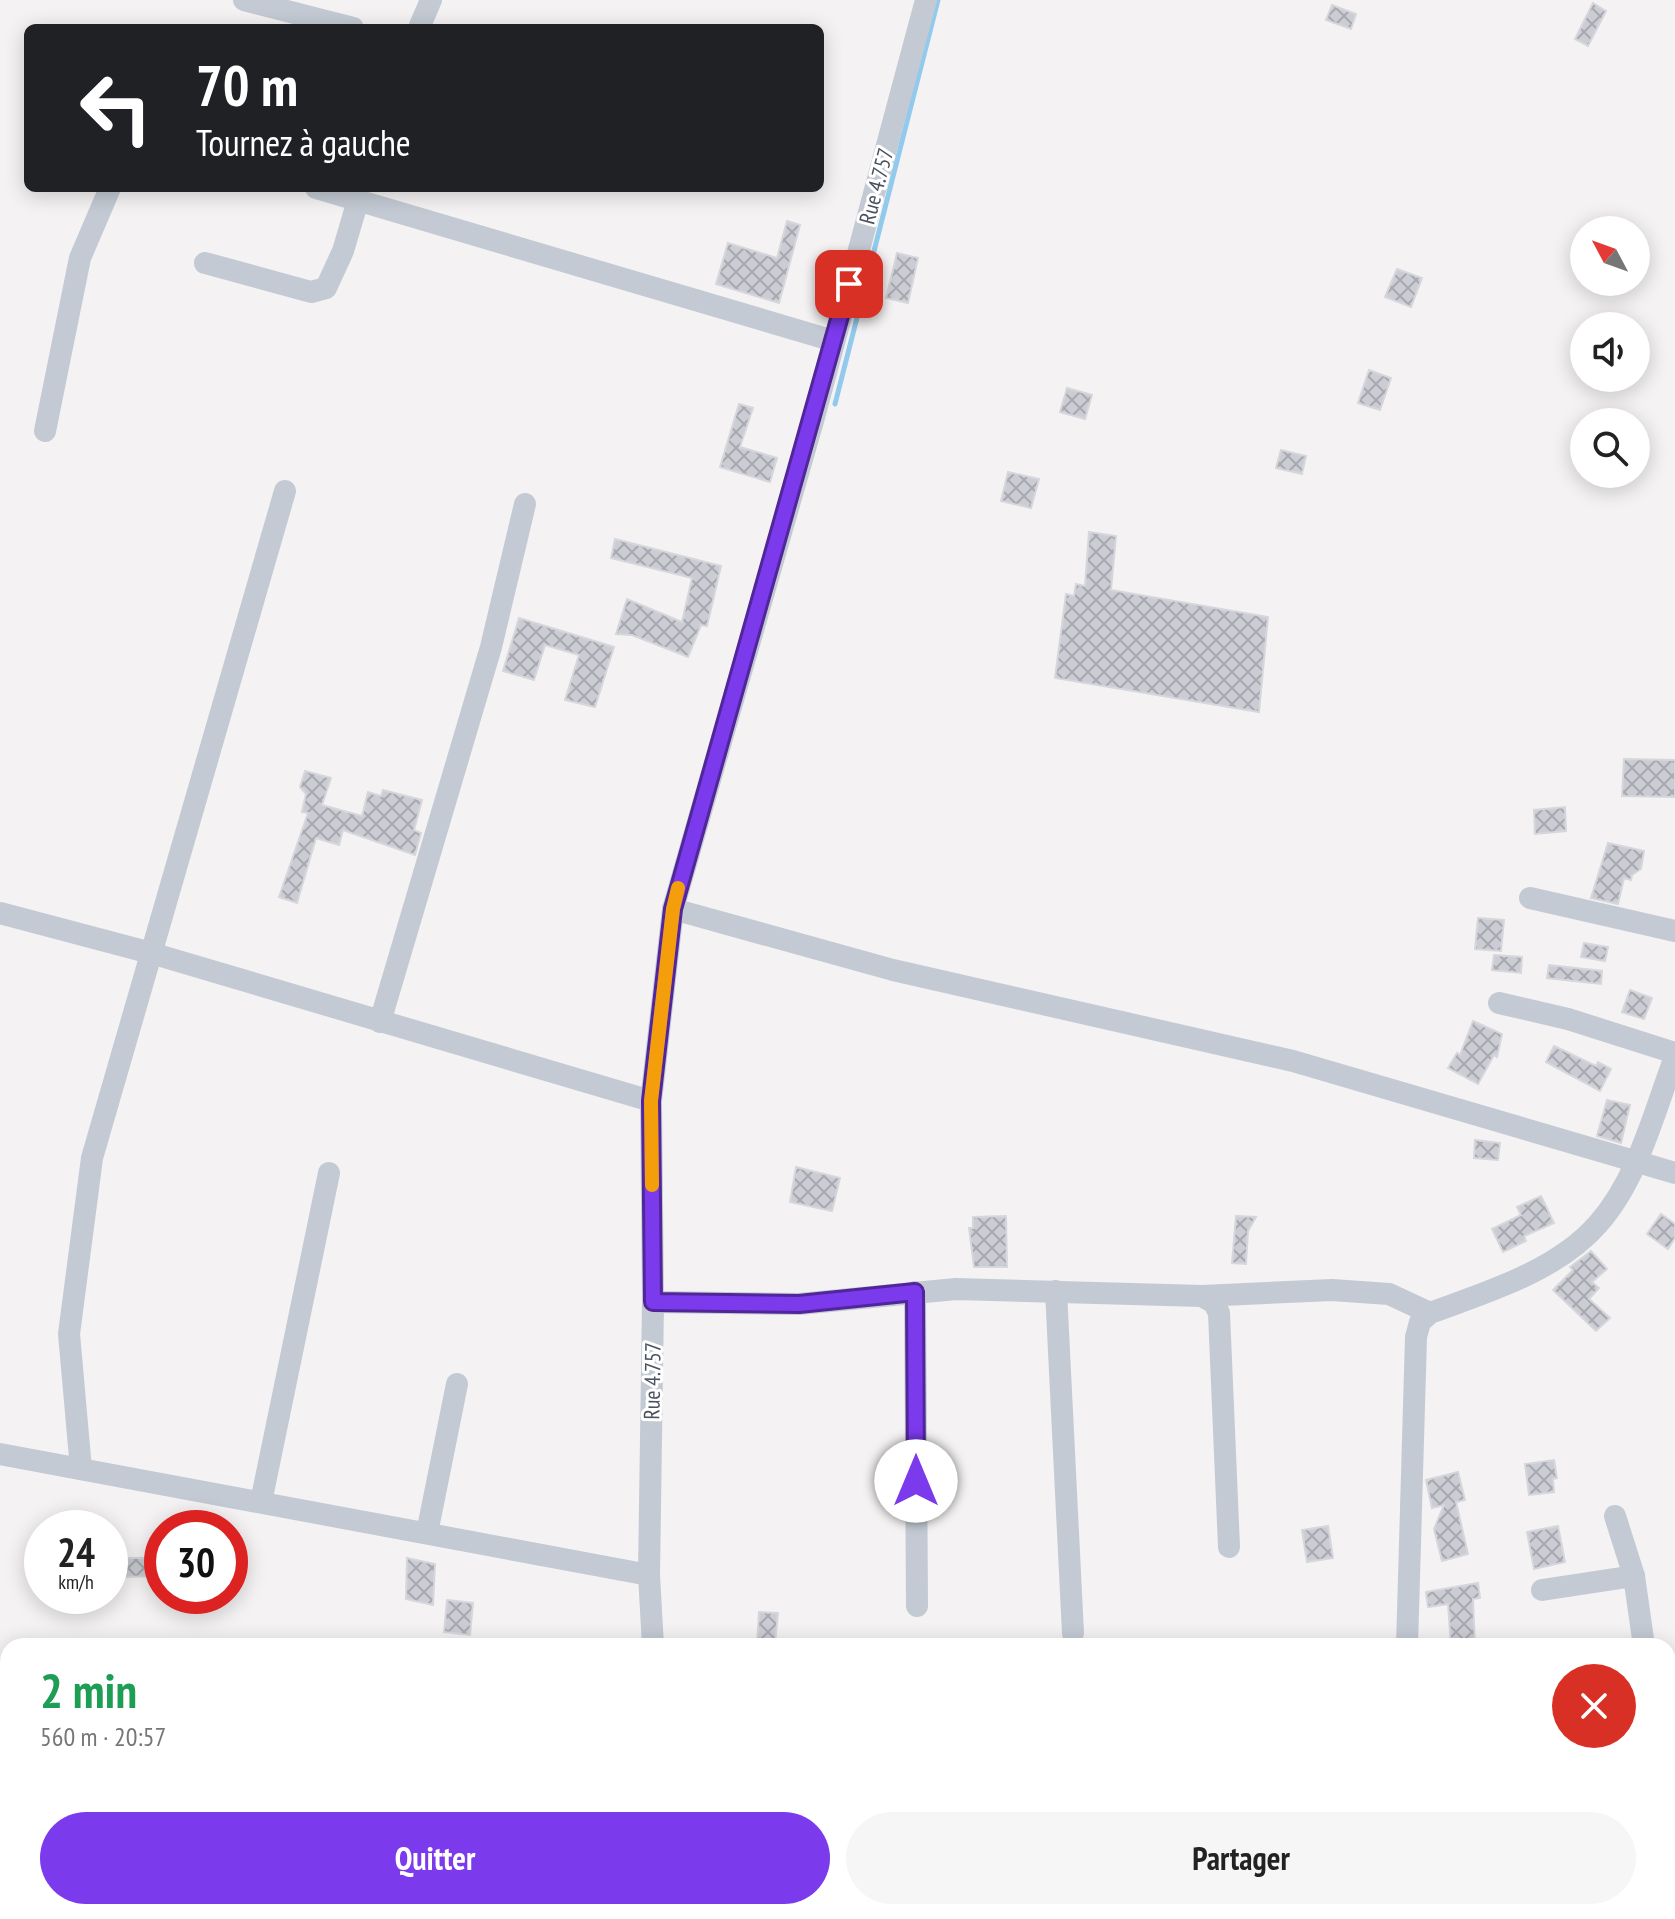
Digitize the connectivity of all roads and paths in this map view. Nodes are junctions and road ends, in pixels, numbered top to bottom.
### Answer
1 (244, 0) edge
2 (431, 0) edge
3 (926, 0) edge
4 (337, 24) edge
5 (421, 24) edge
6 (108, 192) edge
7 (338, 192) edge
8 (370, 198) edge
9 (205, 263) dead end
10 (834, 341) junction
11 (45, 431) dead end
12 (285, 491) dead end
13 (525, 504) dead end
14 (1530, 898) dead end
15 (673, 909) junction
16 (0, 913) edge
17 (1675, 931) edge
18 (151, 953) junction
19 (1499, 1003) dead end
20 (380, 1022) junction
21 (1675, 1055) edge
22 (651, 1101) junction
23 (1635, 1162) junction
24 (329, 1173) dead end
25 (1675, 1173) edge
26 (1056, 1291) junction
27 (915, 1292) junction
28 (1202, 1296) junction
29 (653, 1302) junction
30 (1430, 1313) junction
31 (457, 1384) dead end
32 (0, 1454) edge
33 (81, 1469) junction
34 (261, 1502) junction
35 (1615, 1516) dead end
36 (427, 1533) junction
37 (1229, 1547) dead end
38 (649, 1575) junction
39 (1634, 1576) junction
40 (1542, 1590) dead end
41 (917, 1606) dead end
42 (1073, 1633) dead end
43 (653, 1638) edge
44 (1407, 1638) edge
45 (1643, 1638) edge

1 - 4 street
2 - 5 street
3 - 10 street, Rue 4.757
6 - 11 street
7 - 8 street
8 - 9 street
8 - 10 street
10 - 15 street, Rue 4.757
12 - 18 street
13 - 20 street
14 - 17 street
15 - 22 street, Rue 4.757
15 - 23 street
16 - 18 street
18 - 20 street
18 - 33 street
19 - 21 street
20 - 22 street
21 - 23 street
22 - 29 street, Rue 4.757
23 - 25 street
23 - 30 street
24 - 34 street
26 - 27 street
26 - 28 street
26 - 42 street
27 - 29 street
27 - 41 street
28 - 30 street
28 - 37 street
29 - 38 street, Rue 4.757
30 - 44 street
31 - 36 street
32 - 33 street
33 - 34 street
34 - 36 street
35 - 39 street
36 - 38 street
38 - 43 street, Rue 4.757
39 - 40 street
39 - 45 street

